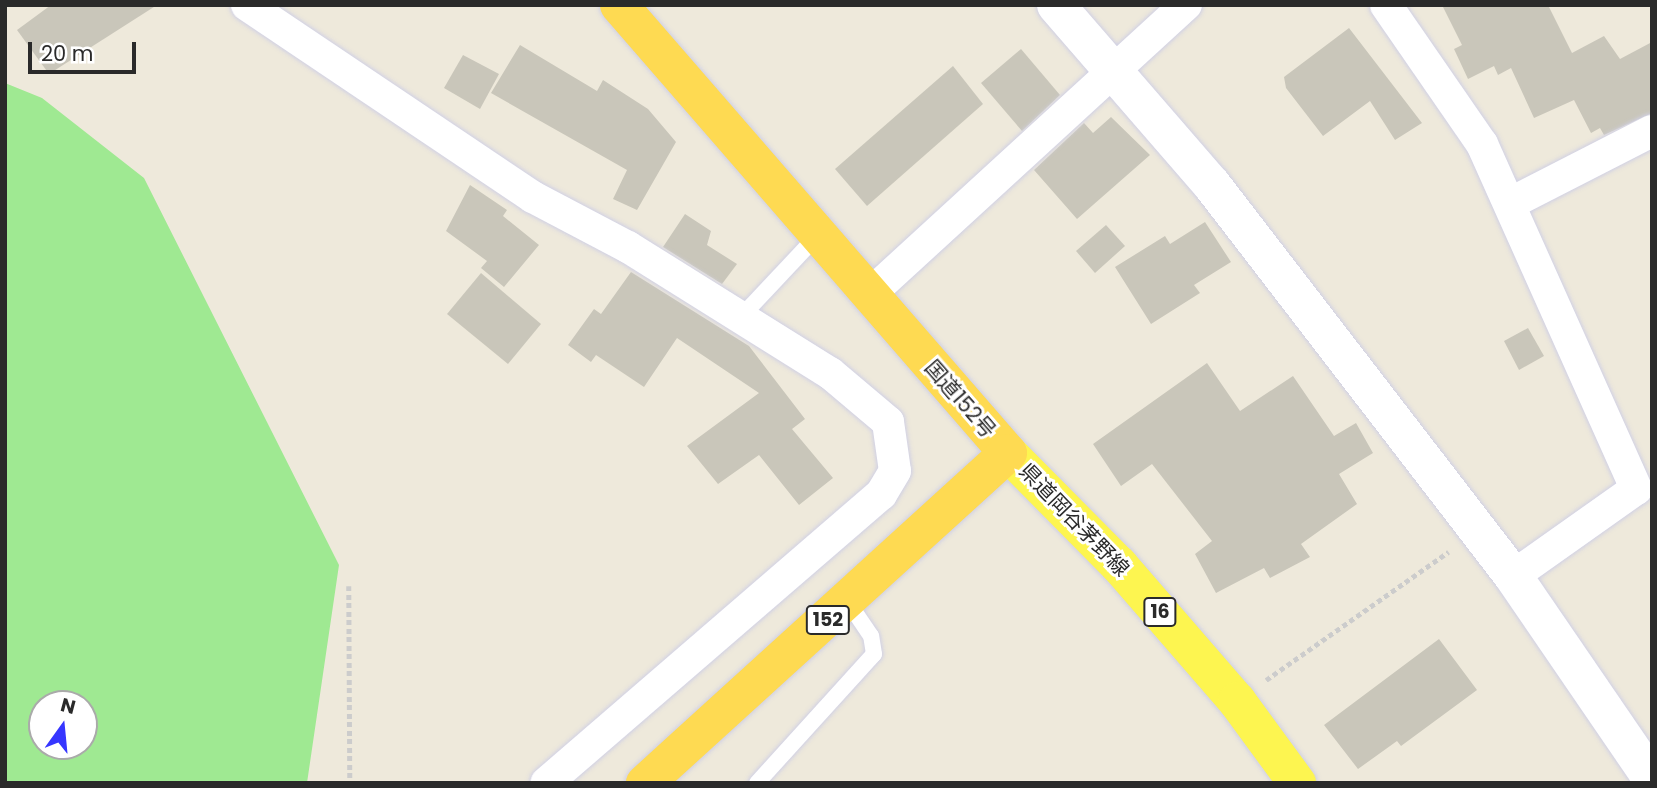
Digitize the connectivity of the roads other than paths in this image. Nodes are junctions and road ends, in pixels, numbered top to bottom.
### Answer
1 (247, 5) edge
2 (620, 5) edge
3 (1056, 5) edge
4 (1186, 5) edge
5 (1386, 5) edge
6 (1111, 70) junction
7 (1652, 131) edge
8 (1511, 203) junction
9 (817, 236) junction
10 (869, 295) junction
11 (740, 318) junction
12 (1008, 453) junction
13 (1513, 576) junction
14 (848, 602) junction
15 (1652, 779) edge
16 (546, 783) edge
17 (645, 783) edge
18 (757, 783) edge
19 (1297, 783) edge

1 - 11 street
2 - 9 highway, 国道152号
3 - 6 street
4 - 6 street
5 - 8 street
6 - 10 street
6 - 13 street
7 - 8 street
8 - 13 street
9 - 10 highway, 国道152号
9 - 11 lane
10 - 12 highway, 国道152号
11 - 16 street
12 - 14 highway, 国道152号 / 152
12 - 19 main road, 県道岡谷茅野線 / 16
13 - 15 street
14 - 17 highway, 国道152号 / 152
14 - 18 lane

